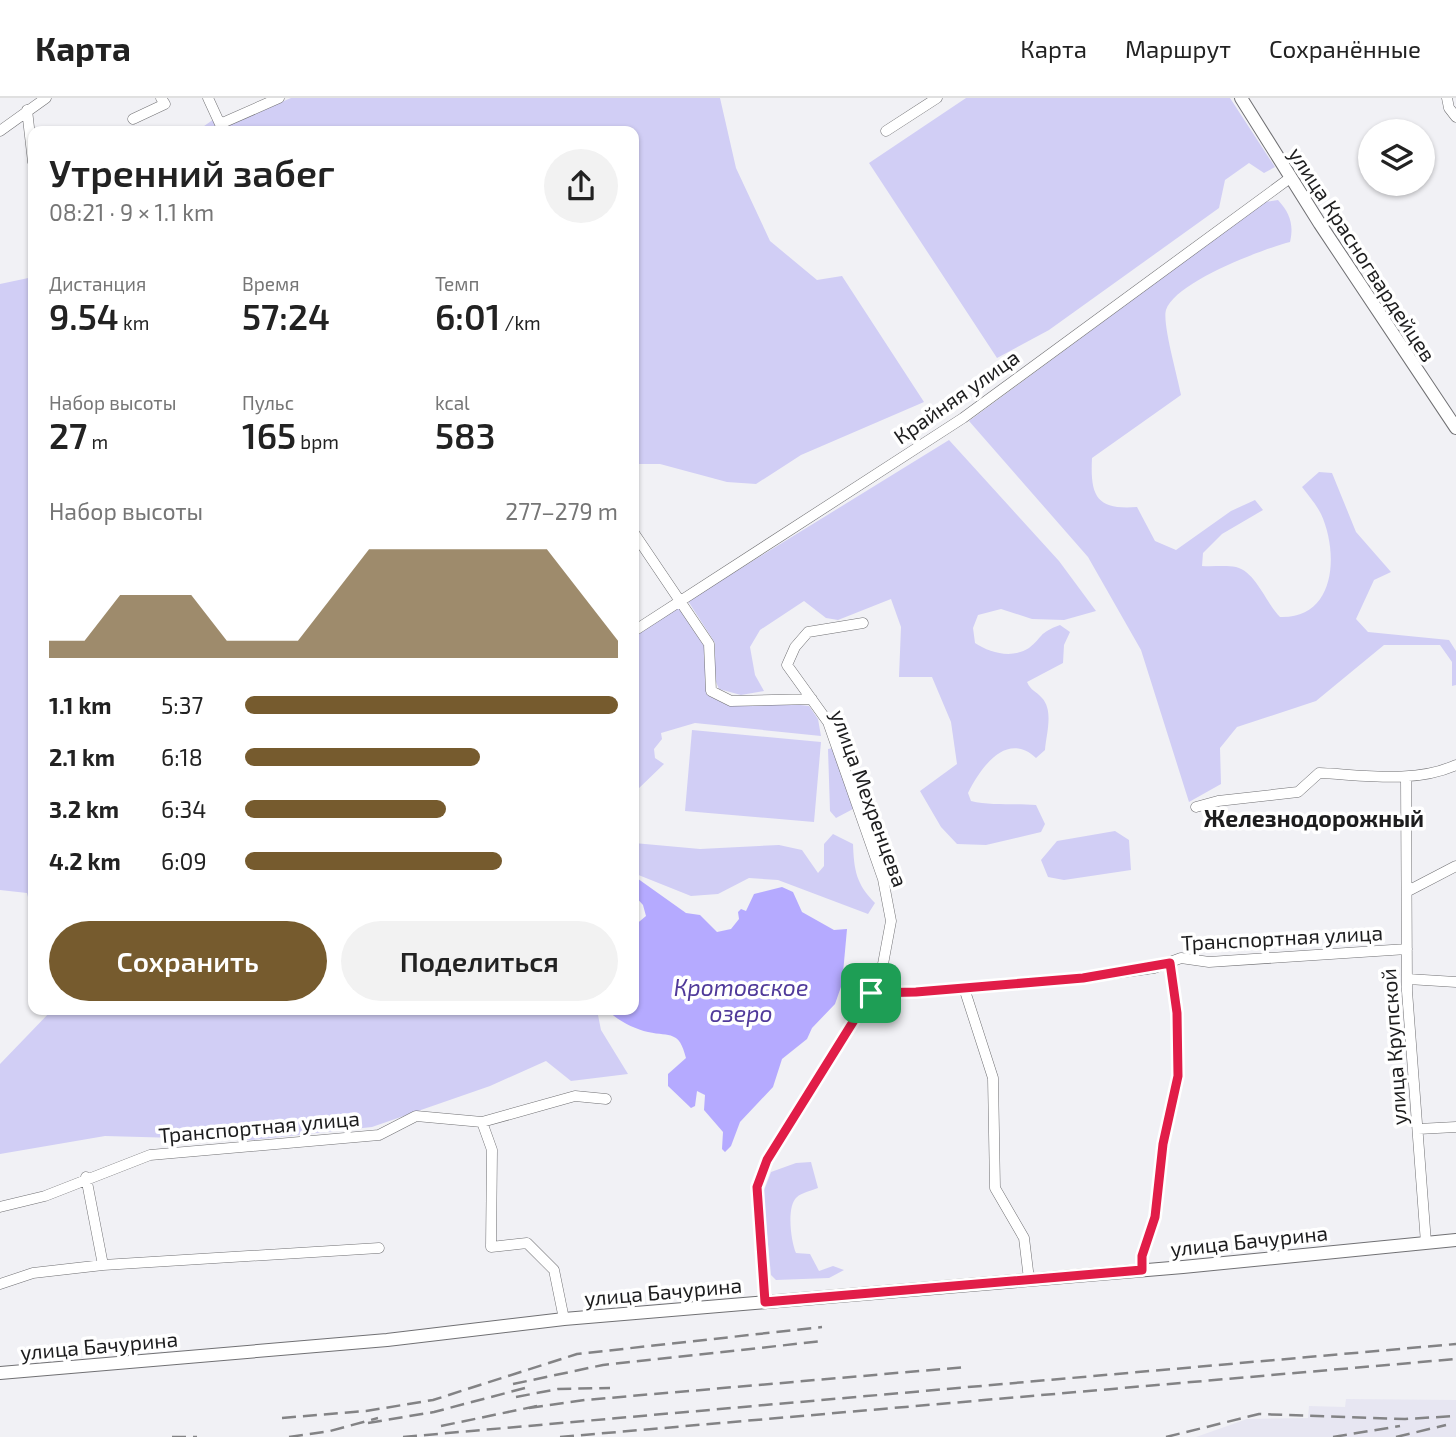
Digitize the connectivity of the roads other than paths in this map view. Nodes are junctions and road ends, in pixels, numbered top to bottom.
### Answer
1 (46, 98) edge
2 (161, 98) edge
3 (208, 98) edge
4 (279, 98) edge
5 (937, 98) edge
6 (1241, 98) edge
7 (1447, 98) edge
8 (27, 110) junction
9 (1456, 117) edge
10 (133, 119) dead end
11 (29, 126) edge
12 (0, 131) edge
13 (886, 131) dead end
14 (1290, 177) junction
15 (1456, 428) edge
16 (639, 540) edge
17 (681, 600) junction
18 (863, 624) dead end
19 (639, 628) edge
20 (812, 699) junction
21 (1456, 765) edge
22 (1406, 777) junction
23 (1196, 807) dead end
24 (1456, 866) edge
25 (1408, 891) junction
26 (1407, 949) junction
27 (1170, 963) junction
28 (1456, 976) edge
29 (1408, 979) junction
30 (1450, 982) edge
31 (964, 988) junction
32 (871, 993) junction
33 (606, 1100) dead end
34 (482, 1122) junction
35 (1456, 1127) edge
36 (1418, 1129) junction
37 (86, 1177) junction
38 (0, 1207) edge
39 (1425, 1236) junction
40 (1456, 1240) edge
41 (379, 1248) dead end
42 (103, 1265) junction
43 (1142, 1270) junction
44 (1030, 1279) junction
45 (0, 1284) edge
46 (765, 1302) junction
47 (564, 1319) junction
48 (0, 1373) edge

1 - 8 street
2 - 10 street
3 - 4 street
5 - 13 street
6 - 14 street, улица Красногвардейцев
7 - 9 street
8 - 11 street
8 - 12 street
14 - 15 street, улица Красногвардейцев
14 - 17 street, Крайняя улица
16 - 17 street, улица Мехренцева
17 - 19 street, Крайняя улица
17 - 20 street, улица Мехренцева
18 - 20 street, улица Мехренцева
20 - 32 street, улица Мехренцева
21 - 22 street
22 - 23 street
22 - 25 street, улица Крупской
24 - 25 street
25 - 26 street, улица Крупской
26 - 27 street, Транспортная улица
26 - 29 street, улица Крупской
27 - 31 street, Транспортная улица
27 - 43 street
28 - 30 street
29 - 30 street
29 - 36 street, улица Крупской
31 - 32 street, Транспортная улица
31 - 44 street
32 - 46 street
33 - 34 street, Транспортная улица
34 - 37 street, Транспортная улица
34 - 47 street
35 - 36 street
36 - 39 street, улица Крупской
37 - 38 street, Транспортная улица
37 - 42 street
39 - 40 street, улица Бачурина
39 - 43 street, улица Бачурина
41 - 42 street
42 - 45 street
43 - 44 street, улица Бачурина
44 - 46 street, улица Бачурина
46 - 47 street, улица Бачурина
47 - 48 street, улица Бачурина

